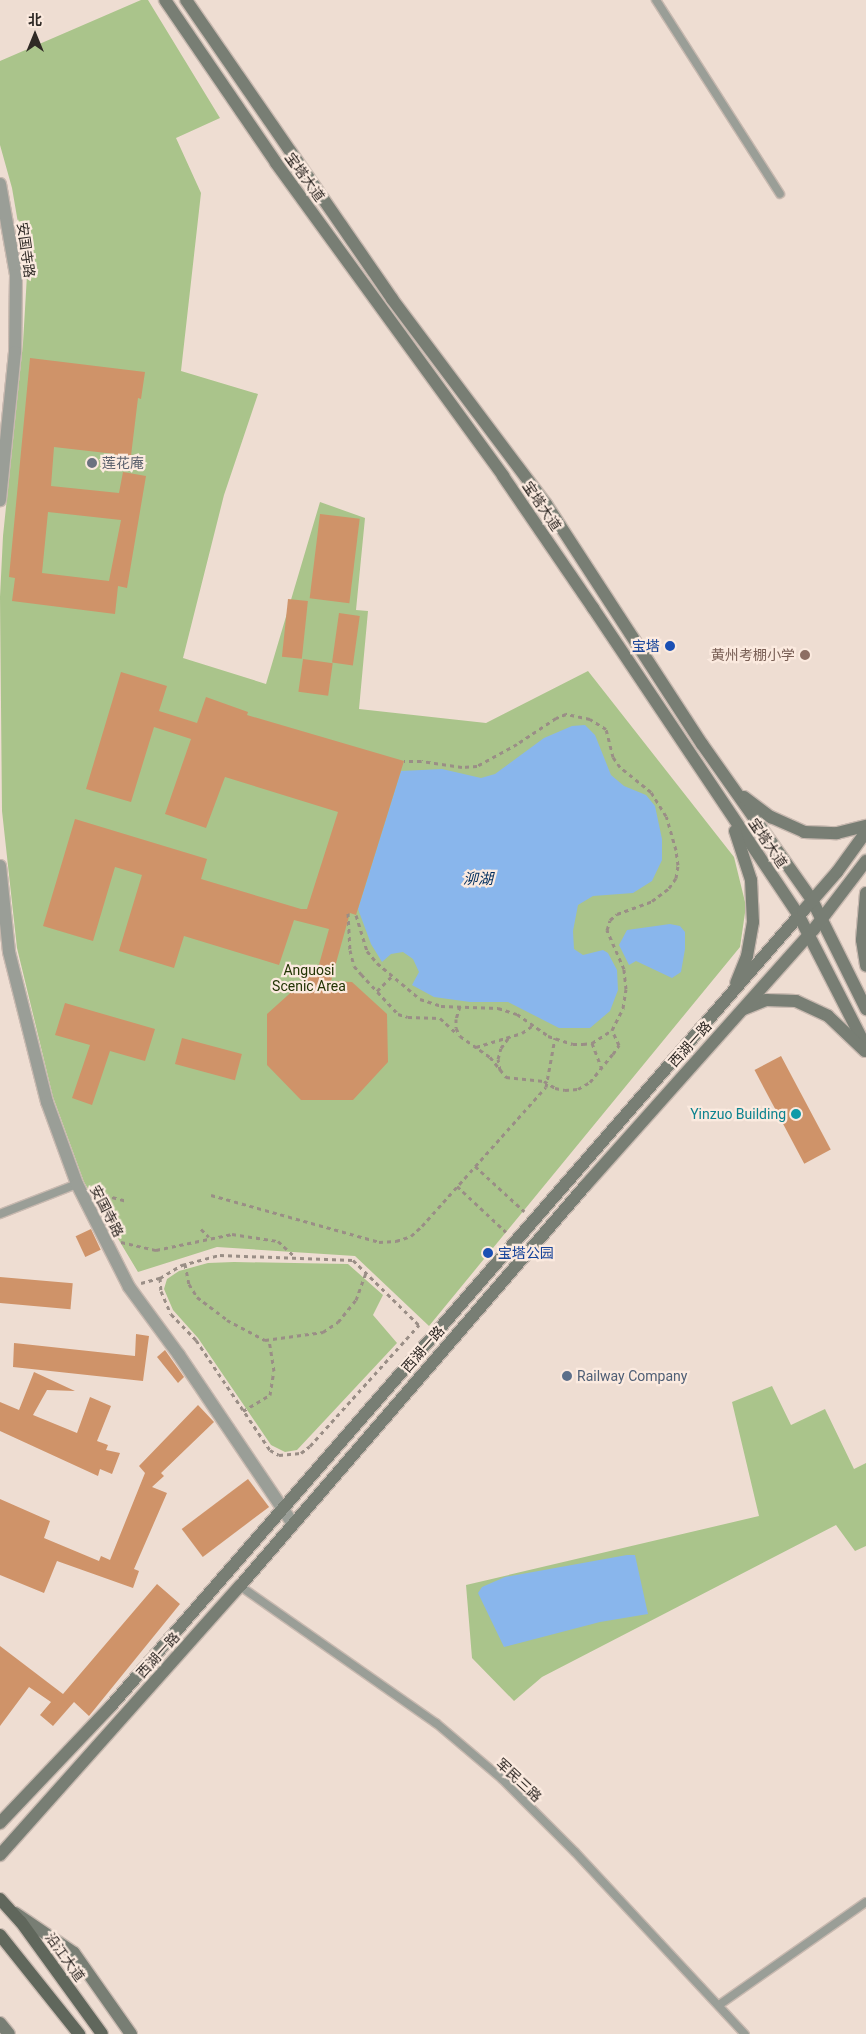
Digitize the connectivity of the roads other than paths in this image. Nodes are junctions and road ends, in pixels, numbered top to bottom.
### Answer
1 (165, 0) edge
2 (186, 0) edge
3 (656, 0) edge
4 (0, 184) edge
5 (780, 194) dead end
6 (0, 500) edge
7 (734, 789) junction
8 (719, 797) junction
9 (866, 826) edge
10 (866, 832) edge
11 (866, 861) edge
12 (0, 866) edge
13 (866, 893) edge
14 (812, 900) junction
15 (799, 916) junction
16 (822, 919) junction
17 (808, 935) junction
18 (866, 966) edge
19 (730, 995) junction
20 (866, 1009) edge
21 (741, 1010) junction
22 (866, 1047) edge
23 (866, 1052) edge
24 (78, 1186) junction
25 (0, 1214) edge
26 (283, 1509) junction
27 (293, 1524) junction
28 (240, 1586) junction
29 (0, 1823) edge
30 (0, 1855) edge
31 (0, 1899) edge
32 (866, 1902) edge
33 (9, 1910) junction
34 (0, 1935) edge
35 (718, 2005) junction
36 (0, 2023) edge
37 (9, 2034) edge
38 (80, 2034) edge
39 (102, 2034) edge
40 (131, 2034) edge
41 (745, 2034) edge

1 - 8 main road, 宝塔大道
2 - 7 main road, 宝塔大道
3 - 5 lane
4 - 6 street, 安国寺路
7 - 9 main road
7 - 14 main road, 宝塔大道
8 - 15 main road, 宝塔大道
8 - 19 main road
10 - 14 main road, 西湖一路
11 - 16 main road, 西湖一路
12 - 24 street, 安国寺路
13 - 18 main road
14 - 15 main road, 西湖一路
14 - 16 main road, 宝塔大道
15 - 17 main road, 宝塔大道
15 - 19 main road, 西湖一路
16 - 17 main road, 西湖一路
16 - 20 main road, 宝塔大道
17 - 21 main road, 西湖一路
17 - 22 main road, 宝塔大道
19 - 26 main road, 西湖一路
21 - 23 main road
21 - 27 main road, 西湖一路
24 - 25 lane
24 - 26 street, 安国寺路
26 - 27 street, 安国寺路
26 - 29 main road, 西湖一路
27 - 28 main road, 西湖一路
28 - 30 main road, 西湖一路
28 - 35 lane, 军民三路
31 - 33 main road, 沿江大道
32 - 35 lane
33 - 39 main road, 沿江大道
33 - 40 main road
34 - 38 main road
35 - 41 lane, 军民三路
36 - 37 main road

